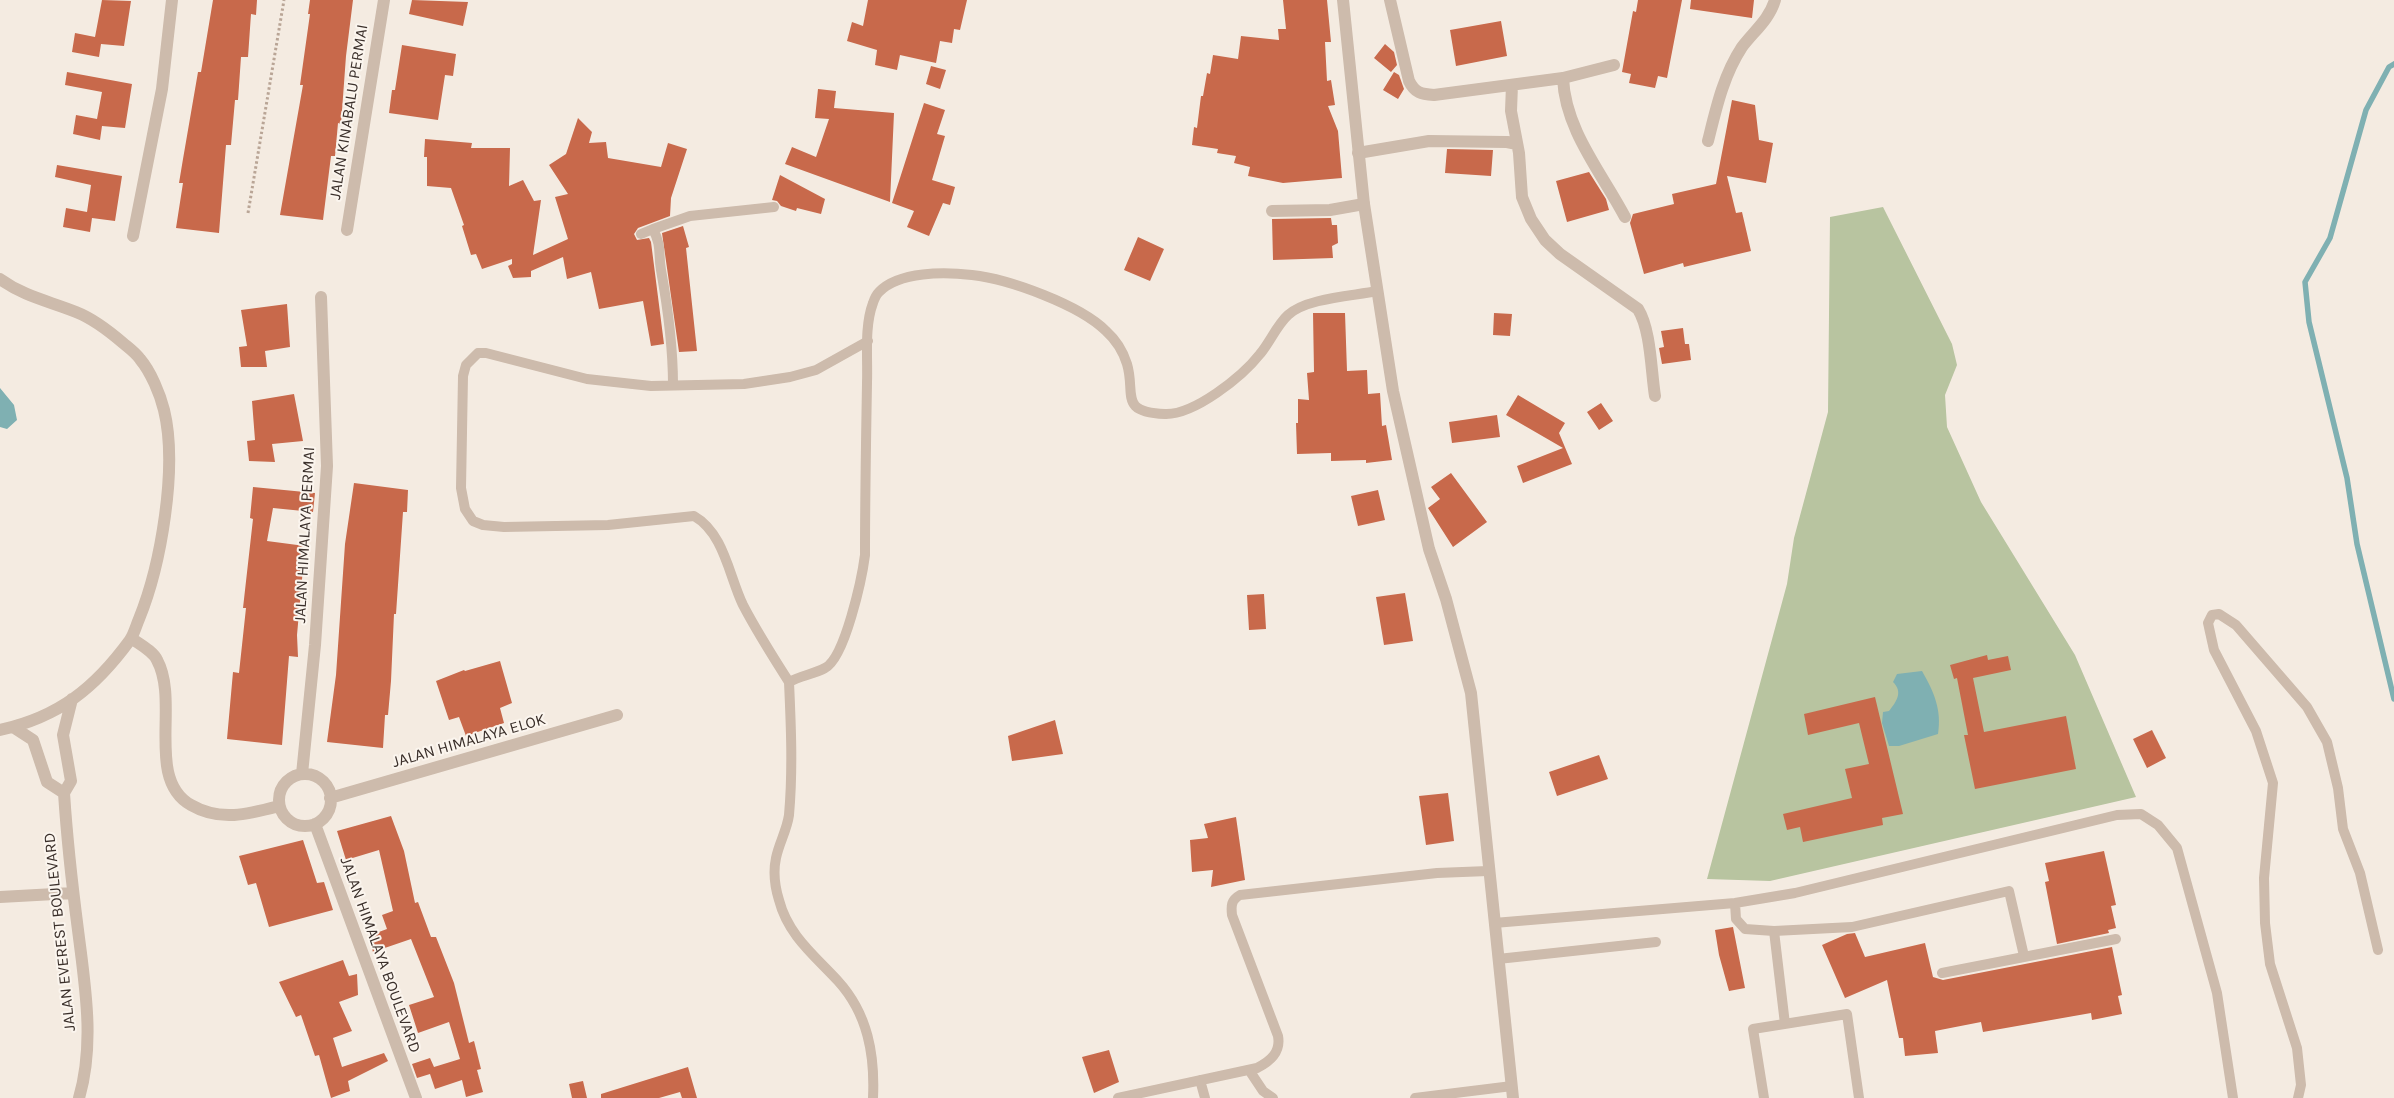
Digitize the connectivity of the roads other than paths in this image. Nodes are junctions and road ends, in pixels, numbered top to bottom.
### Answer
1 (172, 0) edge
2 (384, 0) edge
3 (1343, 0) edge
4 (1390, 0) edge
5 (1775, 0) edge
6 (1614, 65) dead end
7 (1563, 78) junction
8 (1512, 85) junction
9 (1708, 141) dead end
10 (1517, 144) junction
11 (1358, 153) junction
12 (1364, 204) junction
13 (774, 207) dead end
14 (1272, 211) dead end
15 (1625, 218) dead end
16 (653, 229) junction
17 (347, 230) dead end
18 (641, 234) dead end
19 (133, 236) dead end
20 (0, 279) edge
21 (1377, 291) junction
22 (321, 297) dead end
23 (868, 341) junction
24 (674, 385) junction
25 (1655, 396) dead end
26 (131, 638) junction
27 (789, 682) junction
28 (72, 699) junction
29 (618, 715) dead end
30 (6, 729) edge
31 (302, 774) junction
32 (64, 793) junction
33 (330, 798) junction
34 (279, 806) junction
35 (315, 824) junction
36 (1488, 871) junction
37 (73, 893) junction
38 (0, 897) edge
39 (1734, 903) junction
40 (1494, 923) junction
41 (1774, 931) junction
42 (2116, 939) dead end
43 (1656, 942) dead end
44 (2378, 950) dead end
45 (2024, 956) junction
46 (1498, 959) junction
47 (1942, 973) dead end
48 (1785, 1024) junction
49 (1249, 1070) junction
50 (1200, 1080) junction
51 (1512, 1092) edge
52 (1449, 1096) edge
53 (79, 1098) edge
54 (416, 1098) edge
55 (873, 1098) edge
56 (1118, 1098) edge
57 (1205, 1098) edge
58 (1273, 1098) edge
59 (1415, 1098) edge
60 (1764, 1098) edge
61 (1859, 1098) edge
62 (2233, 1098) edge
63 (2298, 1098) edge

1 - 19 street
2 - 17 street, JALAN KINABALU PERMAI
3 - 11 street
4 - 8 street
5 - 9 street
6 - 7 street
7 - 8 street
7 - 15 street
8 - 10 street
10 - 11 street
10 - 25 street
11 - 12 street
12 - 14 street
12 - 21 street
13 - 16 lane
16 - 18 lane
16 - 24 lane
20 - 26 street
21 - 23 lane
21 - 36 street
22 - 31 street, JALAN HIMALAYA PERMAI
23 - 24 lane
23 - 27 lane
24 - 27 lane
26 - 28 street
26 - 34 street
27 - 55 lane
28 - 30 street
28 - 32 street, JALAN EVEREST BOULEVARD
29 - 33 street, JALAN HIMALAYA ELOK
30 - 32 street
31 - 33 street
31 - 34 street
32 - 37 street, JALAN EVEREST BOULEVARD
33 - 35 street
34 - 35 street
35 - 54 street, JALAN HIMALAYA BOULEVARD
36 - 40 street
36 - 49 lane
37 - 38 street
37 - 53 street, JALAN EVEREST BOULEVARD
39 - 40 lane
39 - 41 lane
39 - 62 lane
40 - 46 street
41 - 45 lane
41 - 48 lane
42 - 45 lane
43 - 46 lane
44 - 63 lane
45 - 47 lane
46 - 51 street
48 - 60 lane
48 - 61 lane
49 - 50 lane
49 - 58 lane
50 - 56 lane
50 - 57 lane
51 - 52 lane
52 - 59 lane

